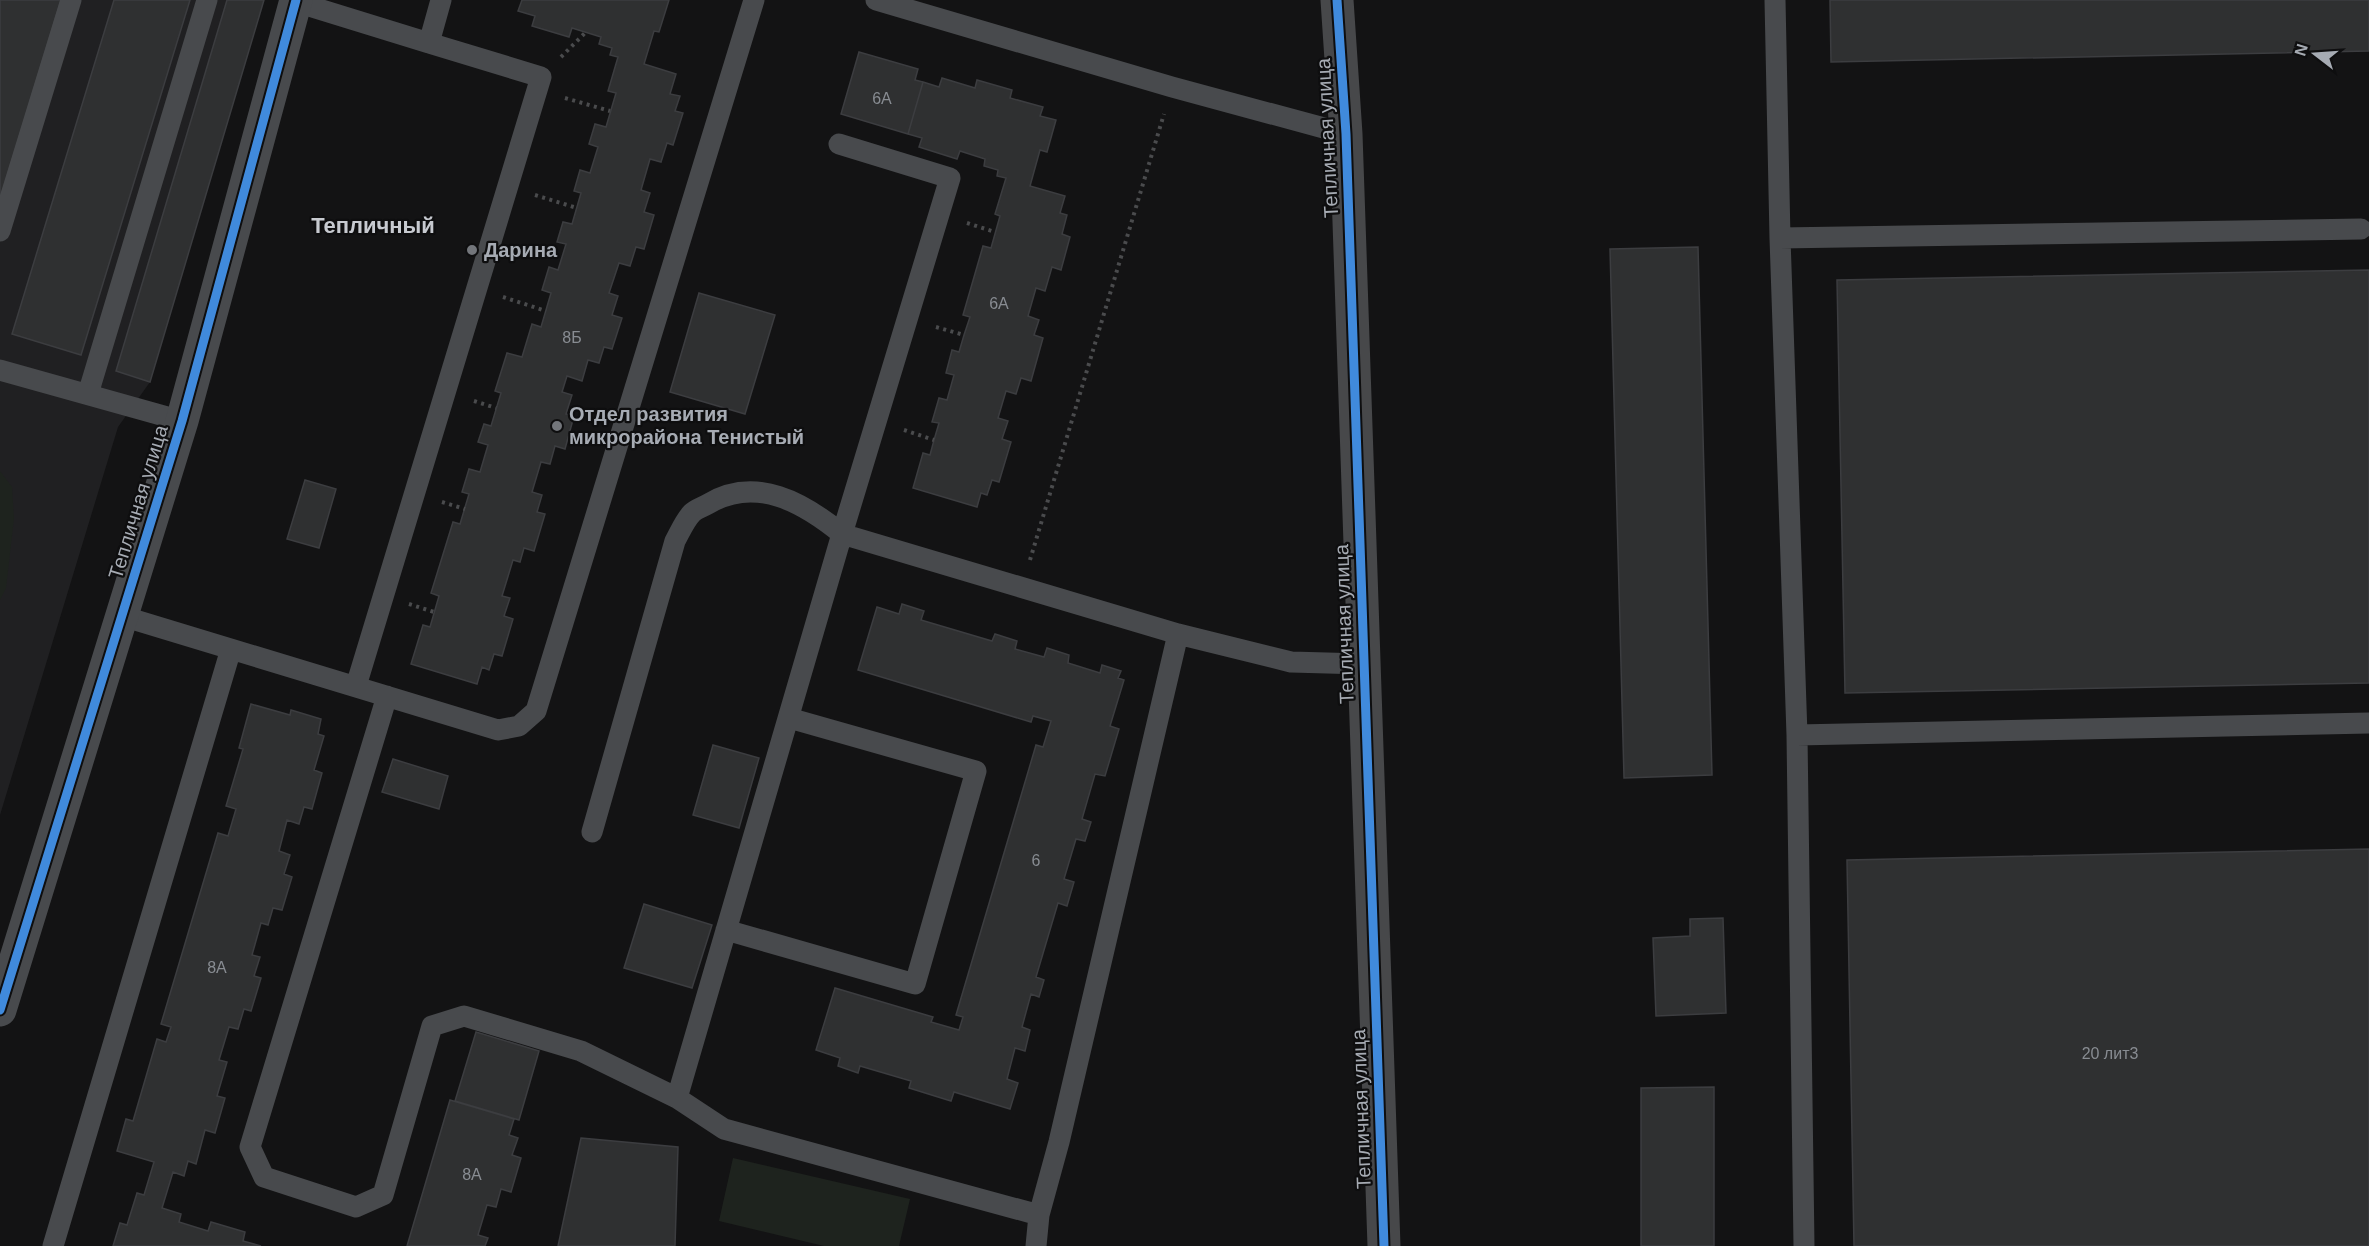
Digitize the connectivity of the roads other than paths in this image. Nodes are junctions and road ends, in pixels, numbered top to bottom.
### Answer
1 (71, 0) edge
2 (207, 0) edge
3 (441, 0) edge
4 (753, 0) edge
5 (876, 0) edge
6 (1337, 0) edge
7 (1775, 0) edge
8 (296, 1) edge
9 (429, 43) junction
10 (1346, 134) junction
11 (839, 144) dead end
12 (2361, 229) dead end
13 (0, 231) edge
14 (1780, 238) junction
15 (0, 370) edge
16 (88, 394) junction
17 (182, 421) junction
18 (842, 534) junction
19 (122, 616) junction
20 (1178, 634) junction
21 (231, 649) junction
22 (1363, 664) junction
23 (356, 686) junction
24 (387, 696) junction
25 (789, 717) junction
26 (2369, 723) edge
27 (1797, 735) junction
28 (592, 832) dead end
29 (726, 930) junction
30 (0, 1010) edge
31 (677, 1098) junction
32 (1039, 1215) junction
33 (53, 1246) edge
34 (1036, 1246) edge
35 (1384, 1246) edge
36 (1804, 1246) edge

1 - 13 lane
2 - 16 lane
3 - 9 lane
4 - 24 lane
5 - 10 lane
6 - 10 street, Тепличная улица
7 - 14 lane
8 - 9 lane
8 - 17 street, Тепличная улица
9 - 23 lane
10 - 22 street, Тепличная улица
11 - 18 lane
12 - 14 lane
14 - 27 lane
15 - 16 lane
16 - 17 lane
17 - 19 street, Тепличная улица
18 - 20 lane
18 - 25 lane
18 - 28 lane
19 - 21 lane
19 - 30 street, Тепличная улица
20 - 22 lane
20 - 32 lane
21 - 23 lane
21 - 33 lane
22 - 35 street, Тепличная улица
23 - 24 lane
24 - 31 lane
25 - 29 lane
25 - 29 lane
26 - 27 lane
27 - 36 lane
29 - 31 lane
31 - 32 lane
32 - 34 lane

